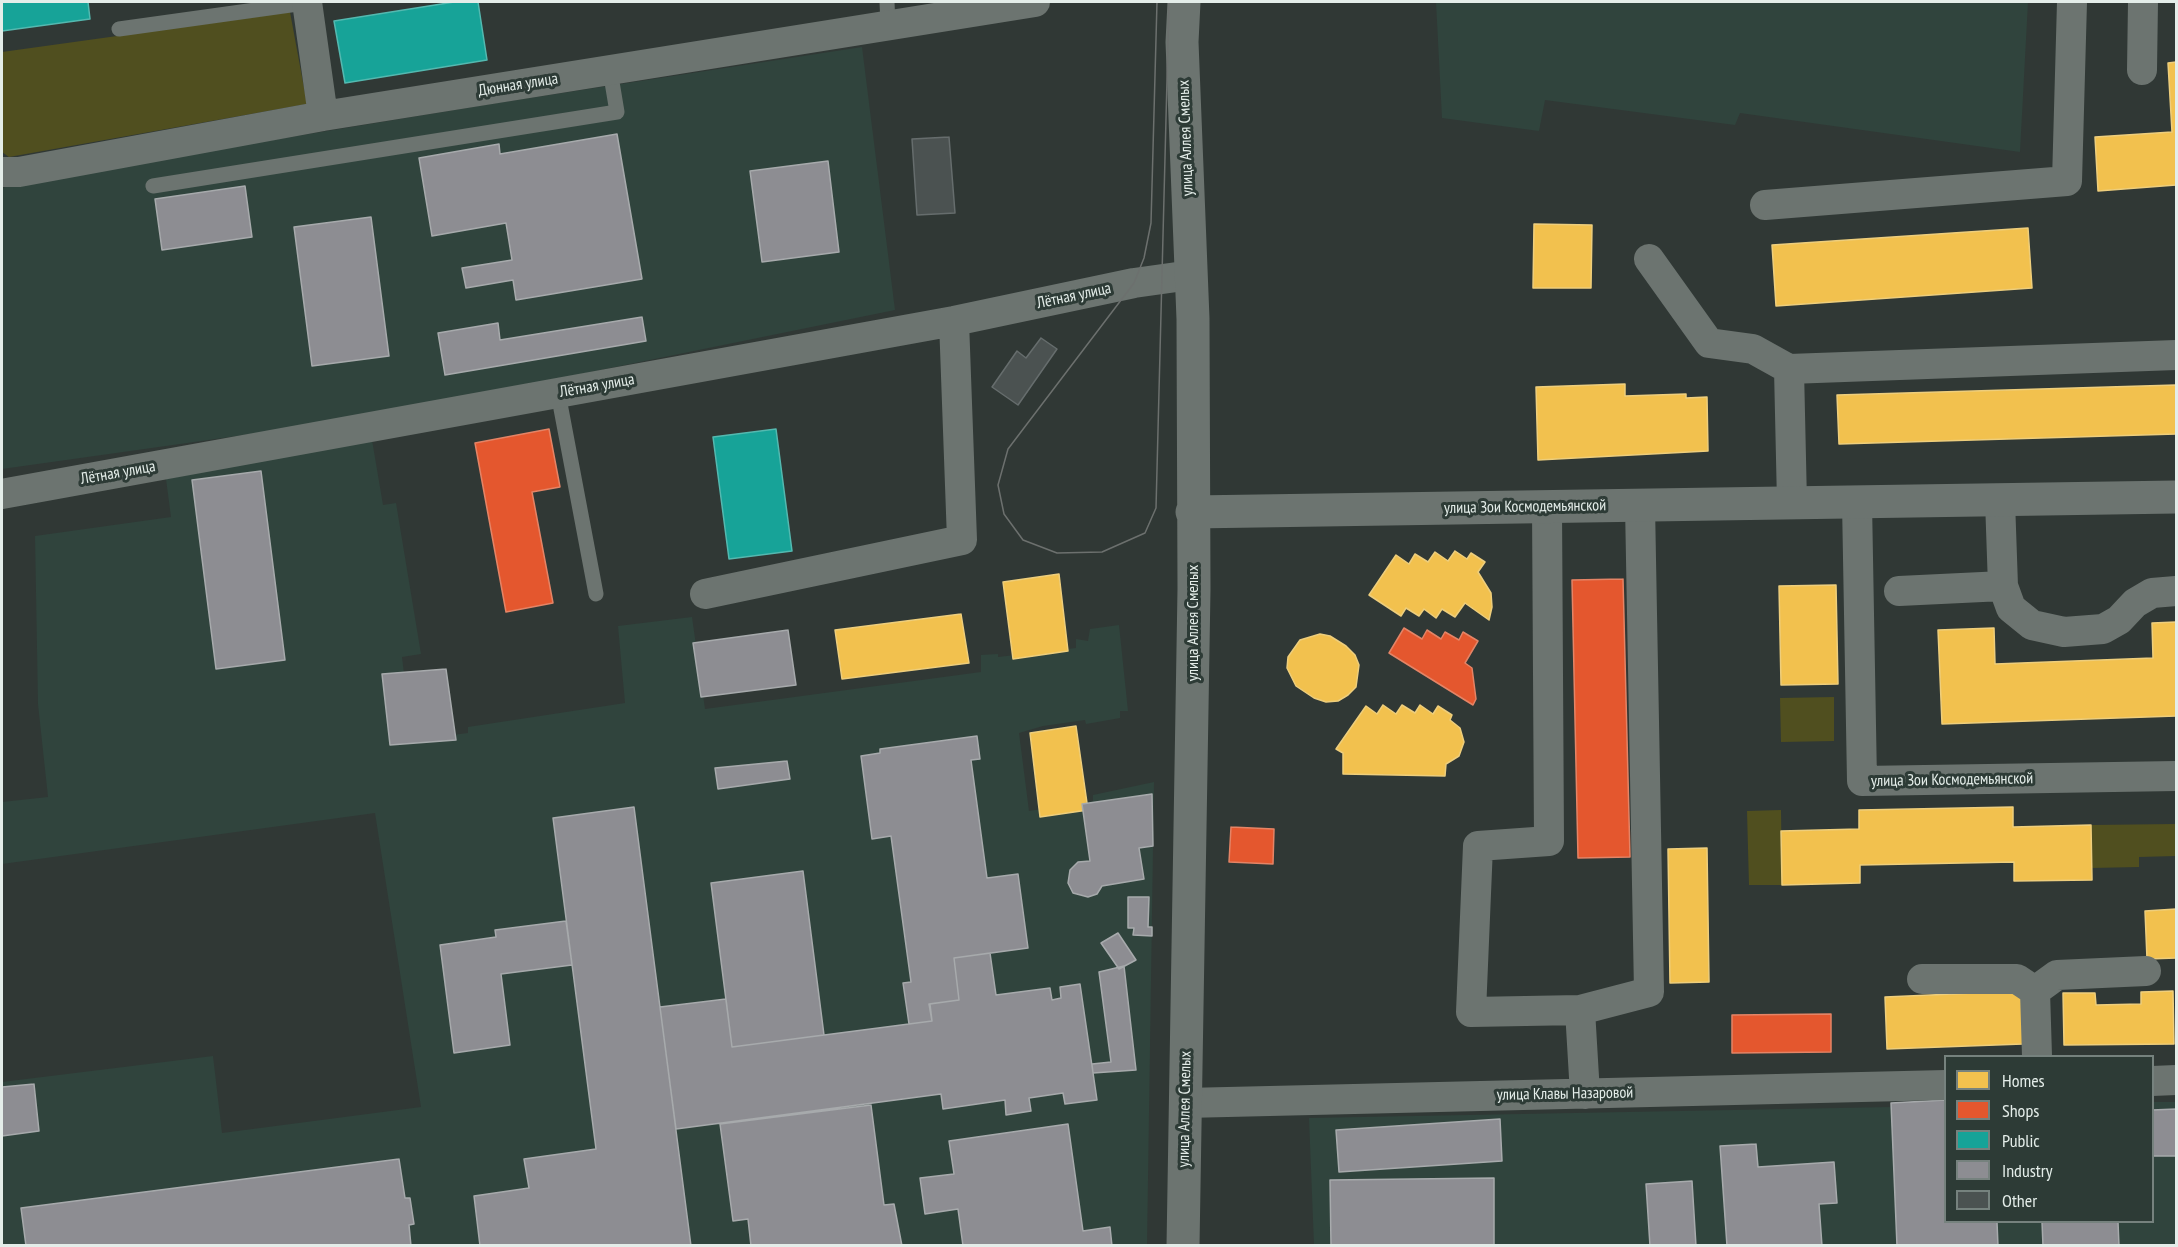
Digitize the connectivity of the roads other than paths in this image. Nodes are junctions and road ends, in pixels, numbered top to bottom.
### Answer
1 (307, 2) edge
2 (312, 2) edge
3 (1035, 2) edge
4 (1184, 2) edge
5 (2072, 2) edge
6 (2143, 2) edge
7 (888, 13) edge
8 (119, 29) dead end
9 (610, 70) junction
10 (2142, 70) dead end
11 (322, 116) junction
12 (2, 172) edge
13 (153, 186) dead end
14 (1765, 205) dead end
15 (1649, 259) dead end
16 (1191, 275) junction
17 (954, 321) junction
18 (2176, 355) edge
19 (1790, 369) junction
20 (558, 393) junction
21 (2, 494) edge
22 (2176, 497) edge
23 (2000, 500) junction
24 (1857, 502) junction
25 (1792, 503) junction
26 (1640, 505) junction
27 (1547, 507) junction
28 (1192, 512) junction
29 (2003, 586) junction
30 (1899, 591) dead end
31 (2176, 591) edge
32 (596, 594) dead end
33 (705, 594) dead end
34 (2176, 776) edge
35 (2146, 971) dead end
36 (1922, 979) dead end
37 (2035, 991) junction
38 (1580, 1011) junction
39 (2037, 1055) edge
40 (2176, 1080) edge
41 (2154, 1081) edge
42 (1944, 1085) edge
43 (1585, 1094) junction
44 (1185, 1103) junction
45 (1183, 1245) edge

1 - 2 lane
1 - 8 lane
1 - 11 street
3 - 7 street, Дюнная улица
4 - 16 main road, улица Аллея Смелых
5 - 14 street
6 - 10 street
7 - 9 street, Дюнная улица
9 - 11 street, Дюнная улица
9 - 13 lane
11 - 12 street, Дюнная улица
15 - 19 street
16 - 17 street, Лётная улица
16 - 28 main road, улица Аллея Смелых
17 - 20 street, Лётная улица
17 - 33 street
18 - 19 street
19 - 25 street
20 - 21 street, Лётная улица
20 - 32 lane
22 - 23 main road, улица Зои Космодемьянской
23 - 24 main road, улица Зои Космодемьянской
23 - 29 street
24 - 25 main road, улица Зои Космодемьянской
24 - 34 street, улица Зои Космодемьянской
25 - 26 main road, улица Зои Космодемьянской
26 - 27 main road, улица Зои Космодемьянской
26 - 38 street
27 - 28 main road, улица Зои Космодемьянской
27 - 38 street
28 - 44 main road, улица Аллея Смелых
29 - 30 street
29 - 31 street
35 - 37 street
36 - 37 street
37 - 39 street
38 - 43 street
40 - 41 street
42 - 43 street, улица Клавы Назаровой
43 - 44 street, улица Клавы Назаровой
44 - 45 main road, улица Аллея Смелых

